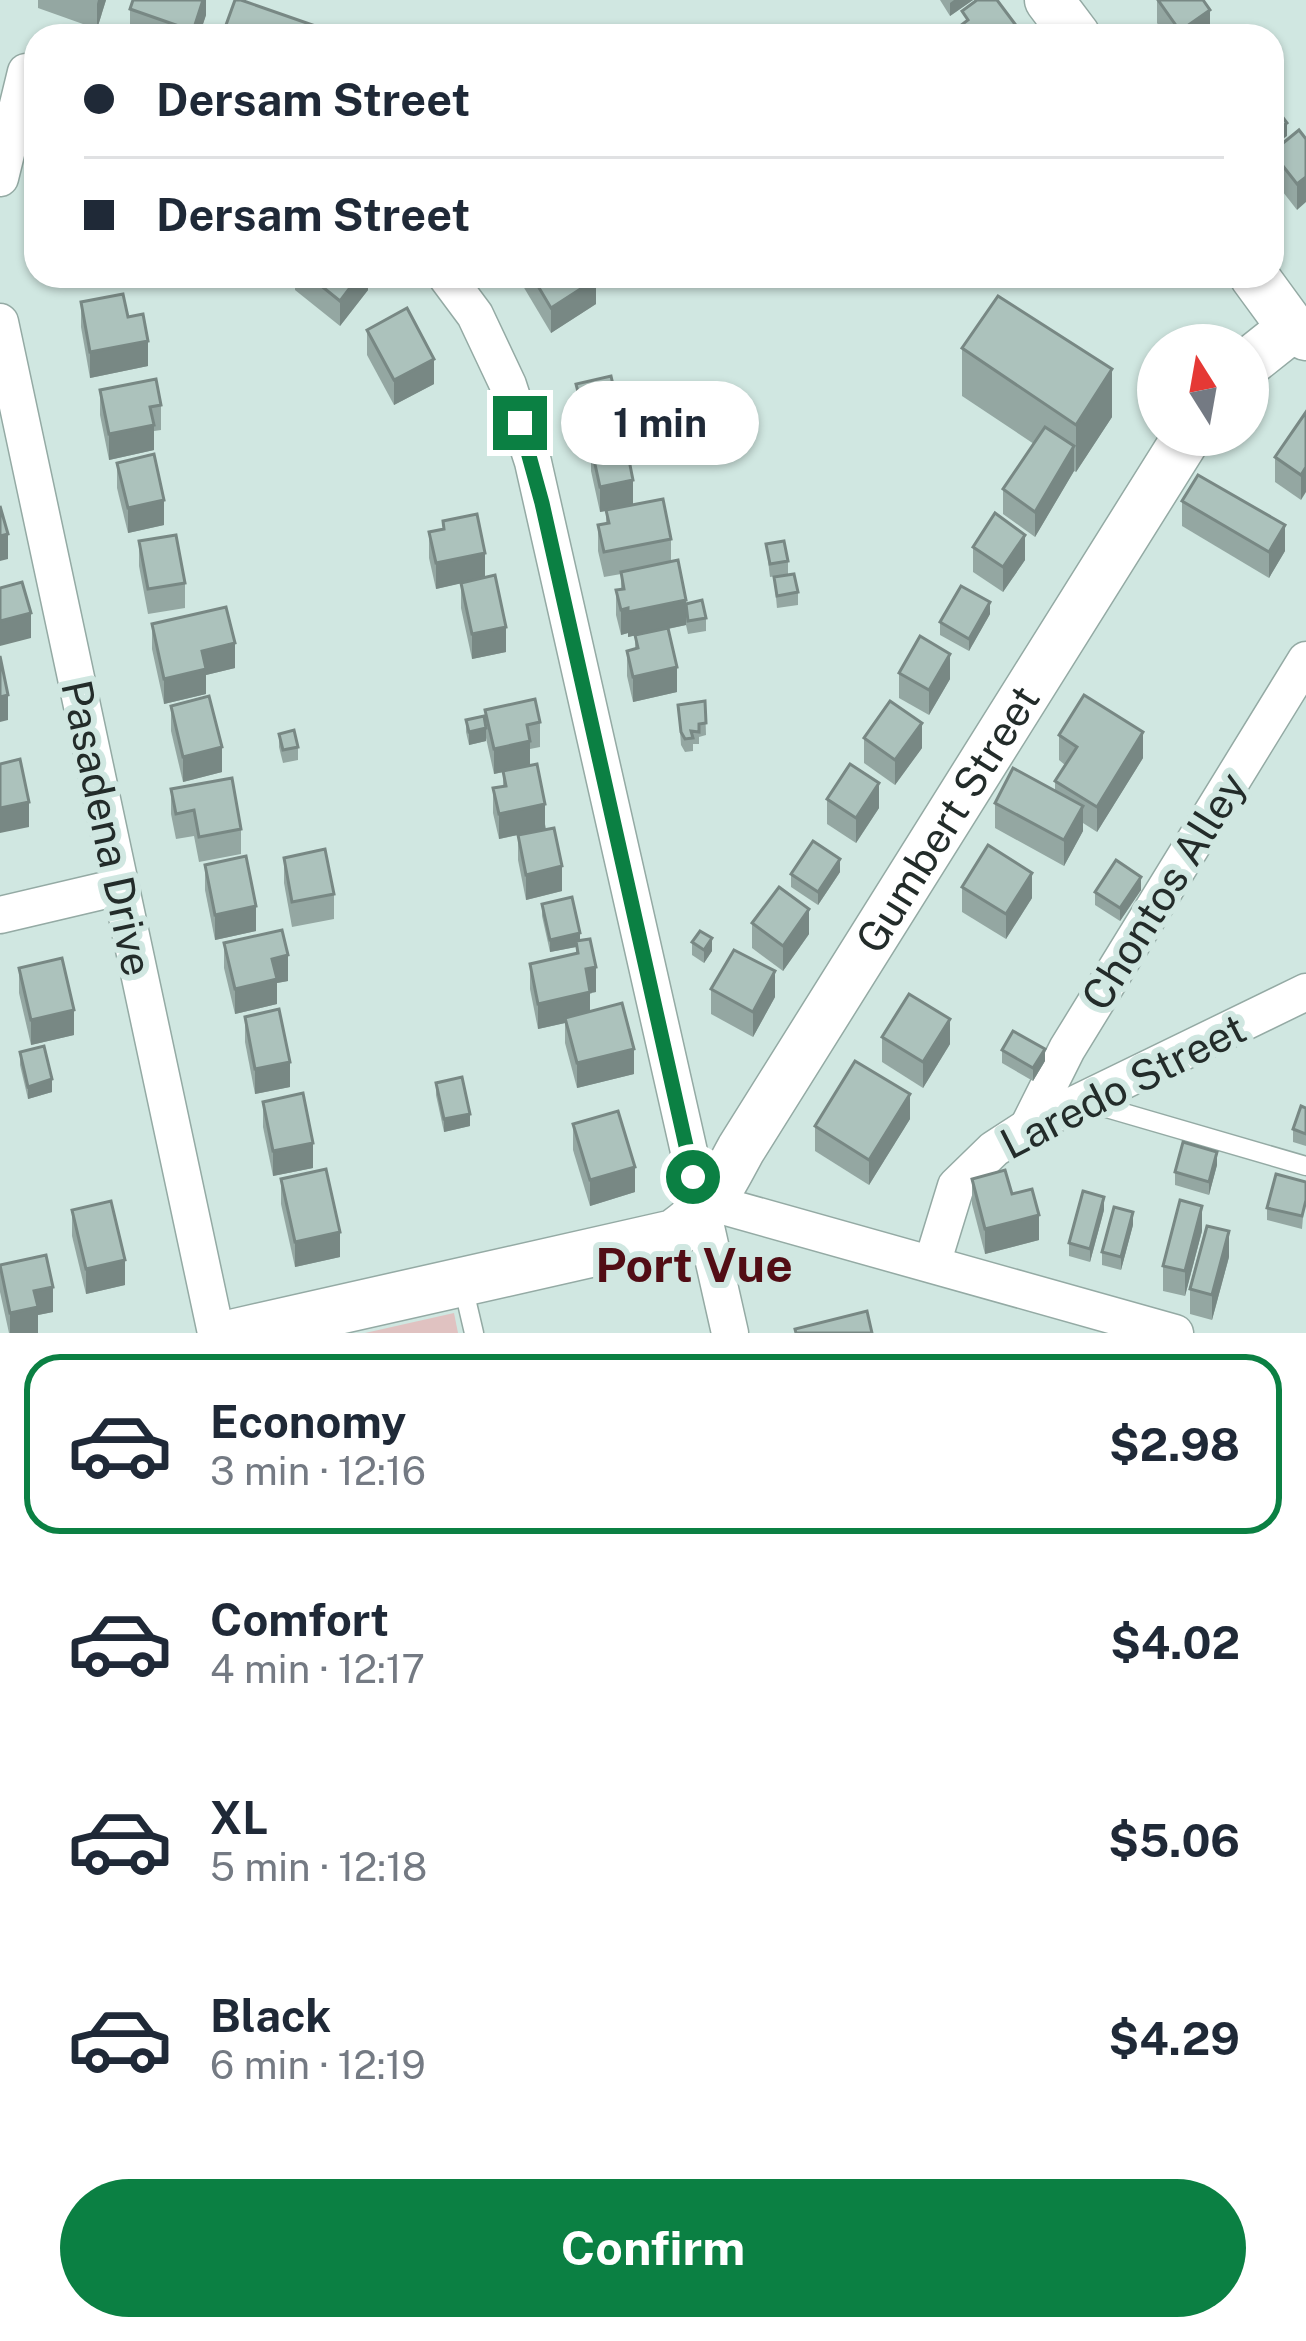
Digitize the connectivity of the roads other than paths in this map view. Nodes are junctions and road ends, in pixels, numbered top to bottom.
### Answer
1 (21, 70) edge
2 (0, 178) edge
3 (455, 288) edge
4 (1264, 288) edge
5 (0, 322) edge
6 (1299, 332) edge
7 (1269, 350) edge
8 (1175, 456) edge
9 (1306, 659) edge
10 (119, 886) junction
11 (0, 914) edge
12 (1306, 992) edge
13 (1082, 1100) junction
14 (1028, 1127) junction
15 (1306, 1166) edge
16 (707, 1209) junction
17 (932, 1264) junction
18 (462, 1282) junction
19 (216, 1333) edge
20 (236, 1333) edge
21 (474, 1333) edge
22 (730, 1333) edge
23 (1174, 1333) edge

1 - 2 street
3 - 16 street
4 - 6 street
5 - 10 street, Pasadena Drive
6 - 7 street
8 - 16 street, Gumbert Street
9 - 14 street, Chontos Alley
10 - 11 street
10 - 19 street, Pasadena Drive
12 - 13 street, Laredo Street
13 - 14 street, Laredo Street
13 - 15 lane
14 - 17 street, Laredo Street
16 - 17 street
16 - 18 street
16 - 22 street
17 - 23 street
18 - 20 street
18 - 21 lane

